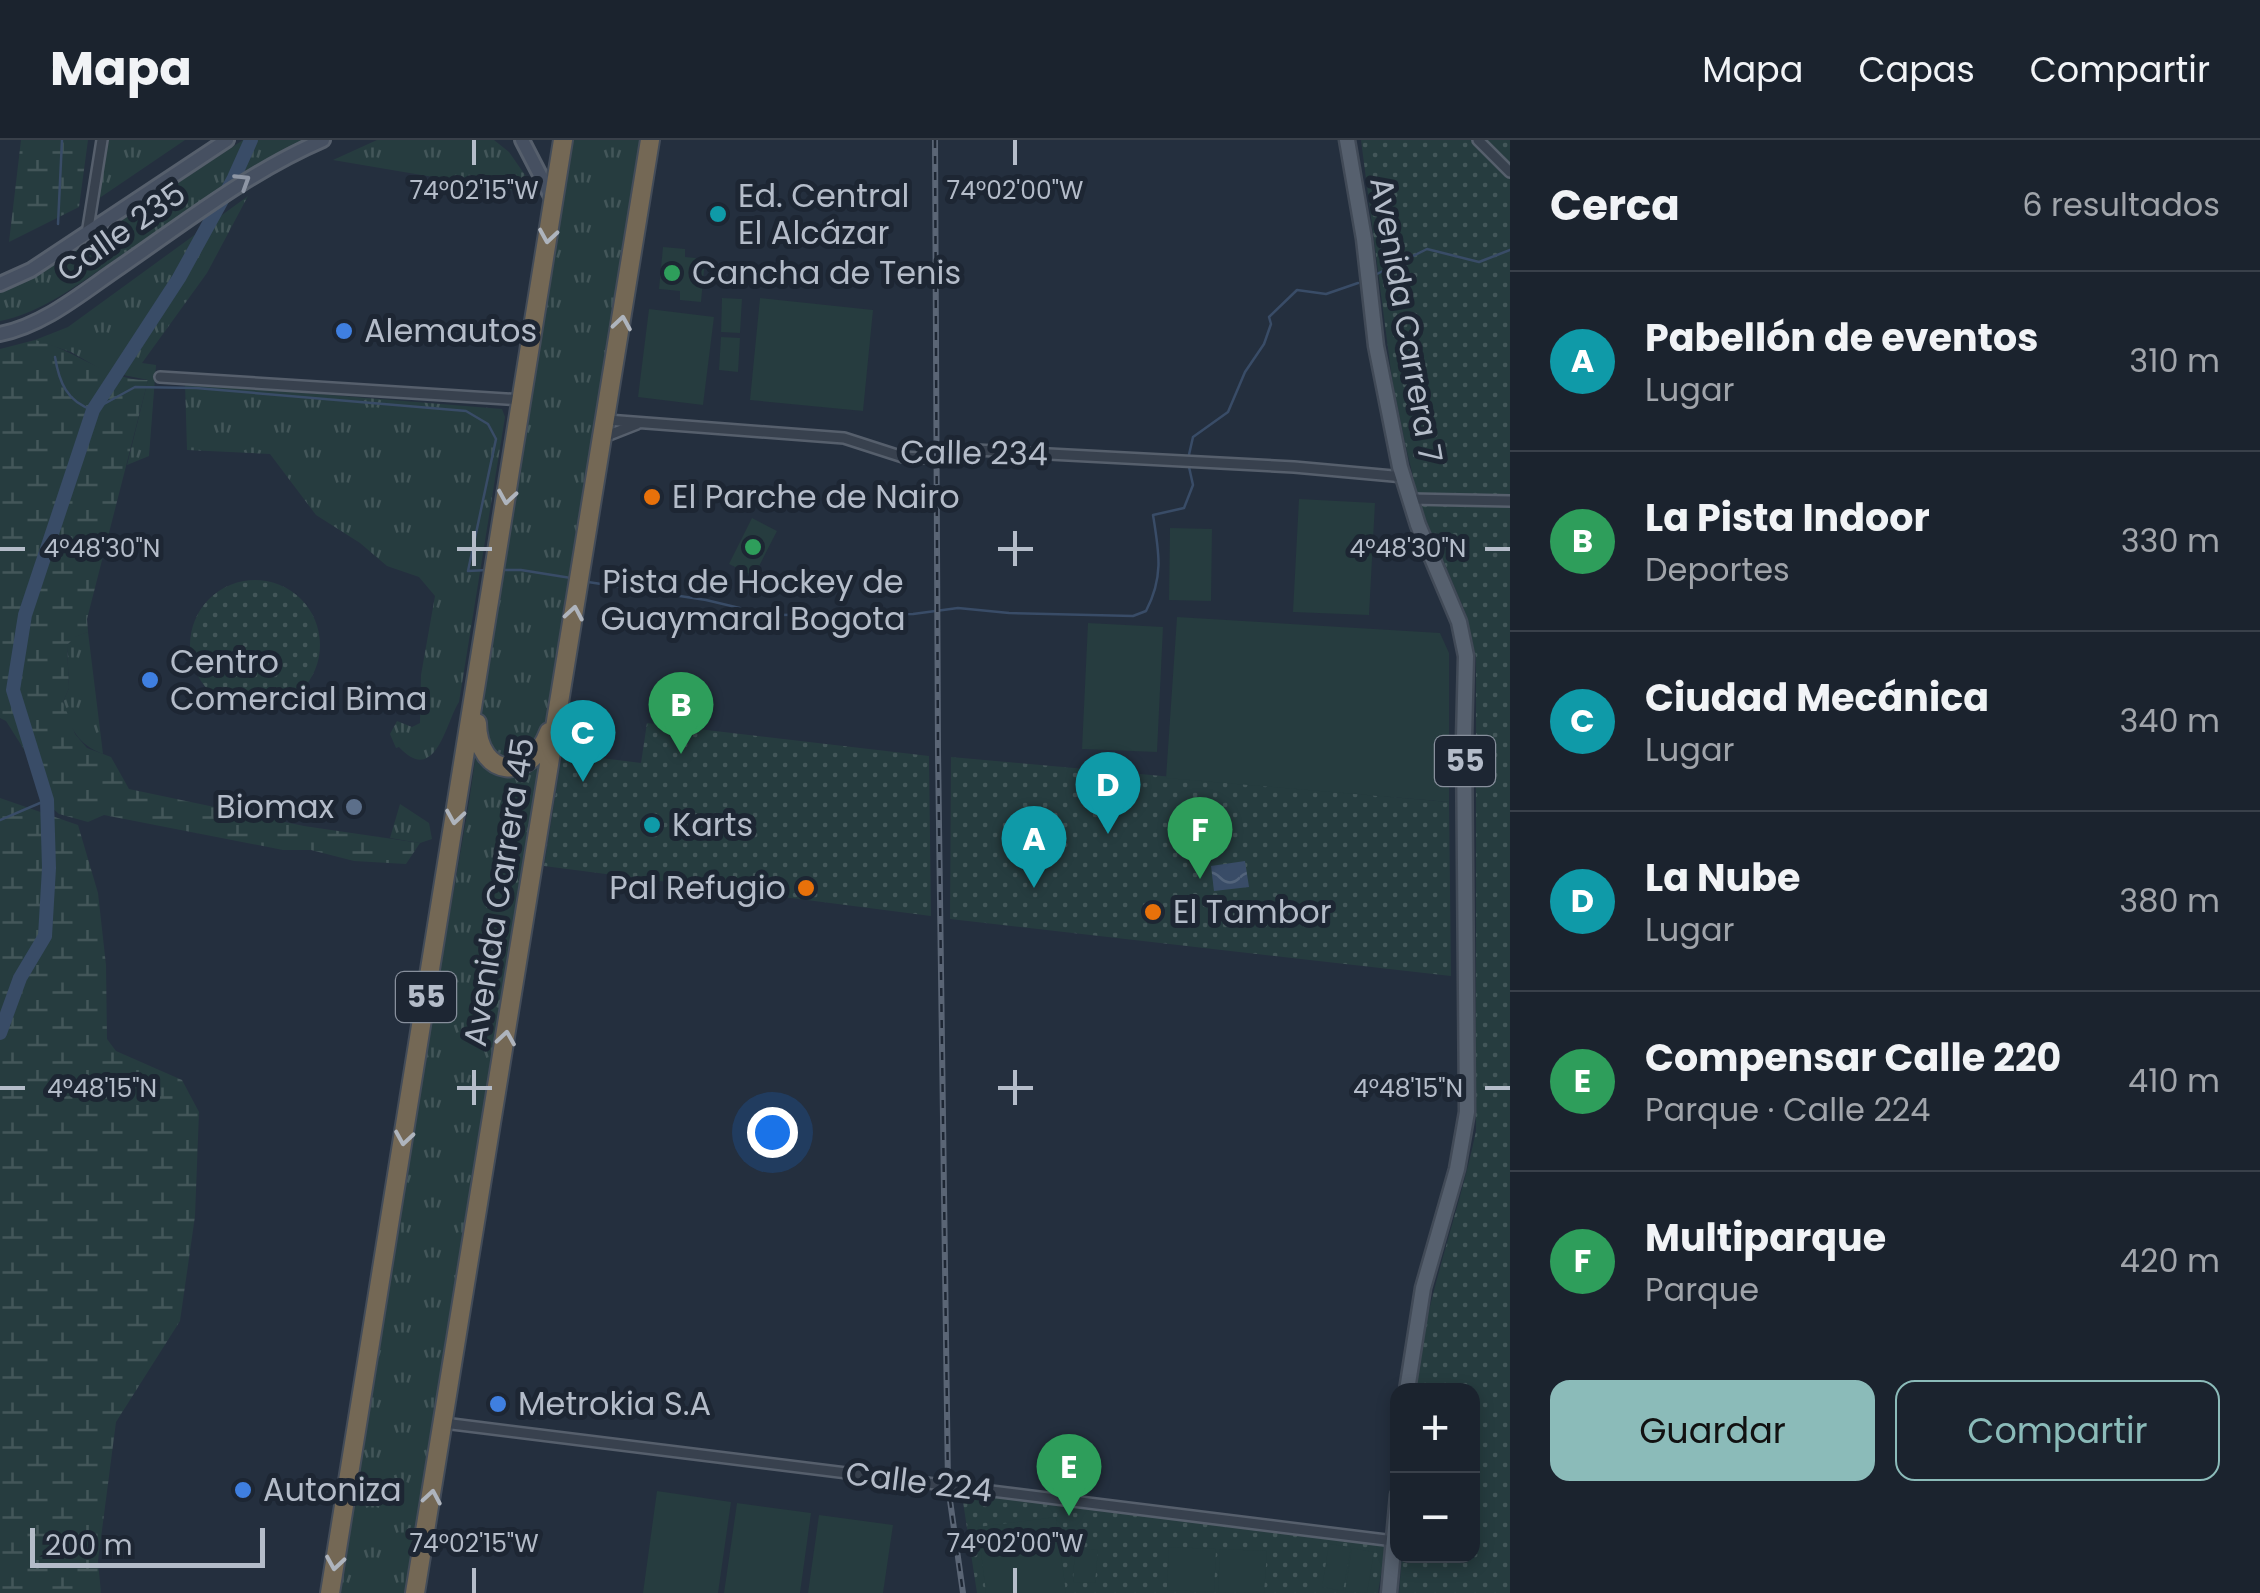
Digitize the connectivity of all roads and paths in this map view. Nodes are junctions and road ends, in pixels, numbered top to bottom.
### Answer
1 (102, 140) edge
2 (227, 140) edge
3 (522, 140) edge
4 (563, 140) edge
5 (650, 140) edge
6 (1348, 140) edge
7 (1478, 140) edge
8 (319, 142) edge
9 (1510, 172) edge
10 (554, 200) junction
11 (92, 203) junction
12 (108, 220) junction
13 (87, 234) junction
14 (0, 284) edge
15 (0, 334) edge
16 (160, 377) dead end
17 (522, 400) junction
18 (639, 423) junction
19 (605, 428) junction
20 (1404, 477) junction
21 (1410, 499) junction
22 (1510, 501) edge
23 (481, 658) junction
24 (563, 678) junction
25 (1408, 1383) edge
26 (444, 1423) junction
27 (1390, 1541) edge
28 (1392, 1563) edge
29 (330, 1593) edge
30 (415, 1593) edge
31 (1389, 1593) edge

1 - 11 street
2 - 12 main road, Calle 235
3 - 10 main road
4 - 10 highway, Avenida Carrera 45 / 55
19 -> 5 highway, Avenida Carrera 45
6 - 20 main road, Avenida Carrera 7 / 55
7 - 9 street
15 -> 8 main road, Calle 235
10 -> 17 highway, Avenida Carrera 45 / 55
11 - 12 street
11 - 13 street
12 - 13 main road, Calle 235
13 - 14 main road, Calle 235
16 - 17 street
17 -> 23 highway, Avenida Carrera 45 / 55
18 - 19 street, Calle 234
18 - 19 street
18 - 20 street, Calle 234
24 -> 19 highway, Avenida Carrera 45
20 - 21 main road, Avenida Carrera 7 / 55
21 - 22 street
21 - 25 main road, Avenida Carrera 7 / 55
23 - 24 highway
23 -> 29 highway, Avenida Carrera 45 / 55
26 -> 24 highway, Avenida Carrera 45
26 - 27 street, Calle 224
30 -> 26 highway, Avenida Carrera 45
28 - 31 main road

